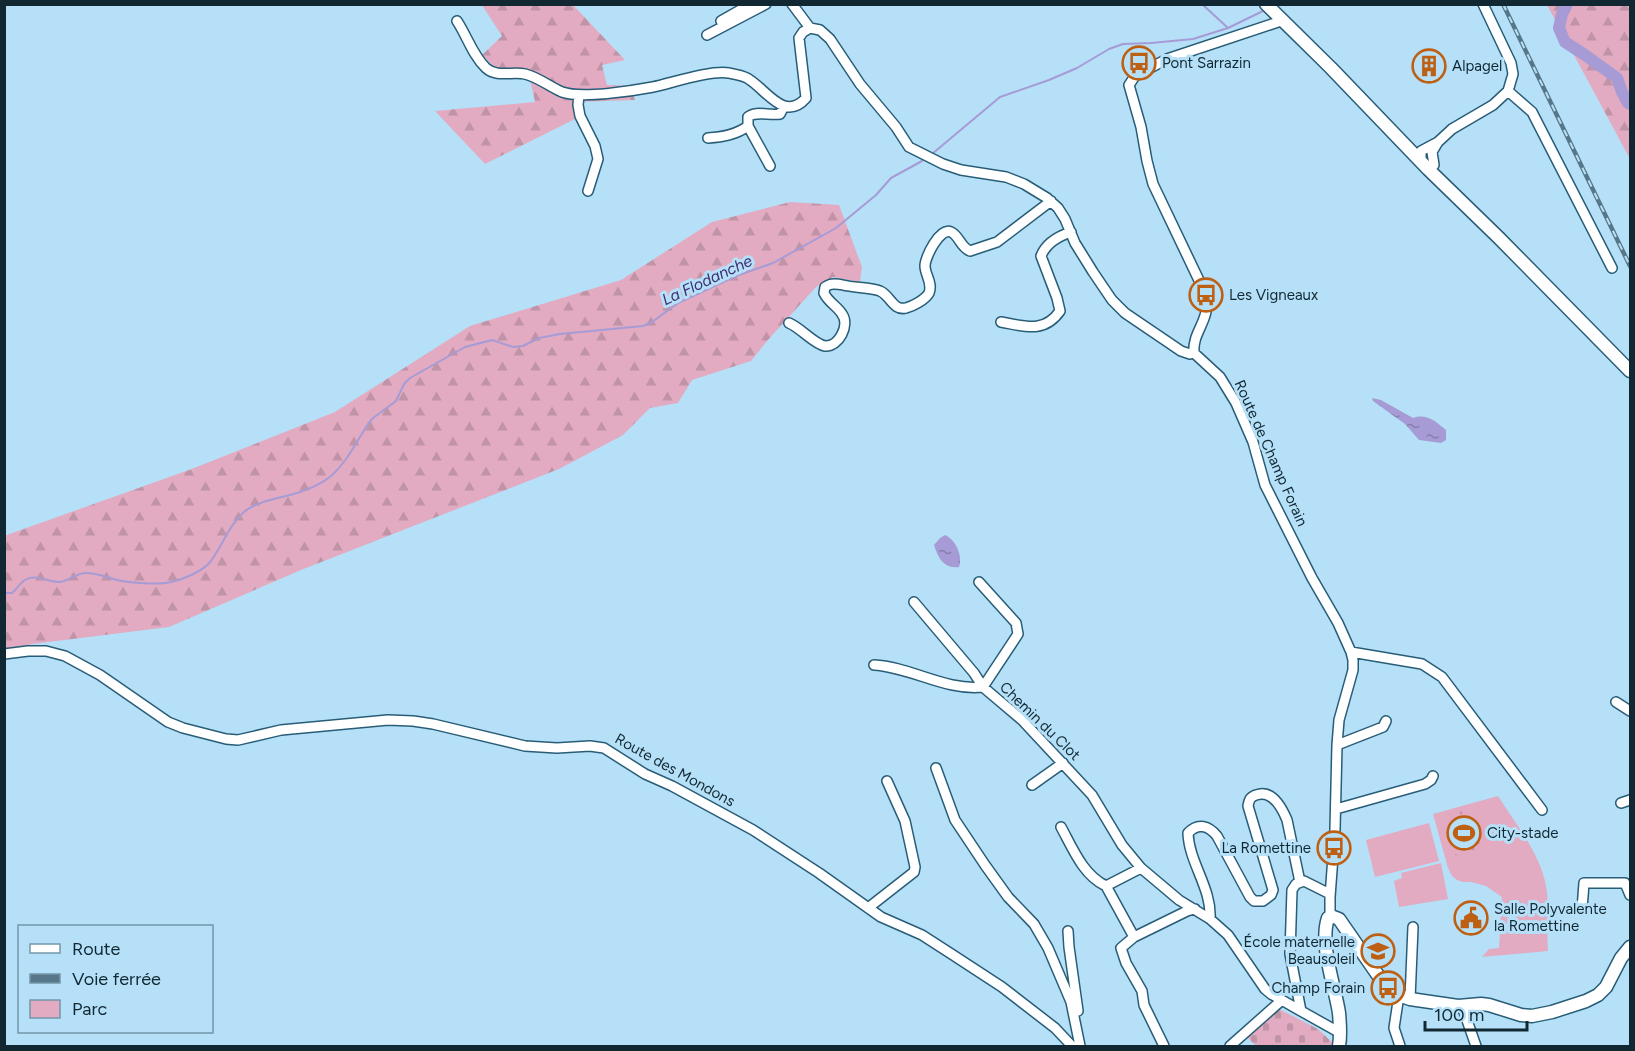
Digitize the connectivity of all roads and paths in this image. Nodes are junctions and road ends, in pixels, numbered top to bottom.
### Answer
1 (751, 4) edge
2 (766, 4) edge
3 (792, 4) edge
4 (1483, 4) edge
5 (1273, 12) edge
6 (457, 21) dead end
7 (721, 21) dead end
8 (810, 28) junction
9 (707, 35) dead end
10 (1508, 91) junction
11 (1354, 92) junction
12 (579, 95) junction
13 (784, 106) junction
14 (748, 126) junction
15 (708, 138) dead end
16 (1427, 159) junction
17 (770, 166) dead end
18 (588, 191) dead end
19 (1051, 201) junction
20 (1071, 232) junction
21 (1612, 268) dead end
22 (1001, 322) dead end
23 (789, 323) dead end
24 (1194, 353) junction
25 (1630, 371) edge
26 (980, 582) dead end
27 (915, 602) dead end
28 (1351, 652) junction
29 (4, 654) edge
30 (874, 665) dead end
31 (983, 687) junction
32 (1616, 702) dead end
33 (1630, 711) edge
34 (1386, 721) dead end
35 (1337, 745) junction
36 (1063, 763) junction
37 (936, 768) dead end
38 (1433, 776) dead end
39 (887, 781) dead end
40 (1032, 785) dead end
41 (1336, 809) junction
42 (1542, 810) dead end
43 (1061, 827) dead end
44 (1141, 868) junction
45 (1300, 882) junction
46 (1106, 886) junction
47 (1330, 894) junction
48 (1630, 895) edge
49 (868, 908) junction
50 (1195, 909) junction
51 (1582, 909) dead end
52 (1331, 916) junction
53 (1210, 919) junction
54 (1413, 927) dead end
55 (1068, 932) dead end
56 (1134, 937) junction
57 (1630, 947) edge
58 (1404, 997) junction
59 (1282, 1000) junction
60 (1462, 1006) junction
61 (1301, 1011) junction
62 (1076, 1022) junction
63 (1340, 1031) junction
64 (1072, 1047) edge
65 (1080, 1047) edge
66 (1164, 1047) edge
67 (1230, 1047) edge
68 (1340, 1047) edge
69 (1400, 1047) edge
70 (1476, 1047) edge

1 - 7 street
2 - 9 street
3 - 8 street
4 - 10 street
5 - 11 main road
5 - 24 street
6 - 12 street
8 - 13 street
8 - 19 street
10 - 16 street
10 - 21 street
11 - 16 main road
11 - 16 main road
12 - 13 street
12 - 18 street
13 - 14 street
14 - 15 street
14 - 17 street
16 - 25 main road
19 - 20 street
19 - 23 street
20 - 22 street
20 - 24 street
24 - 28 street, Route de Champ Forain
26 - 31 street
27 - 31 street
28 - 35 street, Route de Champ Forain
28 - 42 street
29 - 49 street, Route des Mondons
30 - 31 street, Chemin du Clot
31 - 36 street, Chemin du Clot
32 - 33 street
34 - 35 street
35 - 41 street, Route de Champ Forain
36 - 40 street
36 - 44 street, Chemin du Clot
37 - 62 street
38 - 41 street
39 - 49 street
41 - 47 street, Route de Champ Forain
43 - 46 street
44 - 46 street
44 - 50 street, Chemin du Clot
45 - 47 street
45 - 53 street
45 - 61 street
46 - 56 street
47 - 52 street, Route de Champ Forain
48 - 51 street
49 - 64 street, Route des Mondons
50 - 53 street, Chemin du Clot
50 - 56 street
52 - 58 main road
52 - 63 main road, Route de Champ Forain
53 - 59 street, Chemin du Clot
54 - 58 street
55 - 62 street
56 - 66 street
57 - 60 main road
58 - 60 main road
58 - 69 street
59 - 61 street, Chemin du Clot
59 - 67 street
60 - 70 street
61 - 63 street, Chemin du Clot
62 - 65 street
63 - 68 main road, Route de Champ Forain

